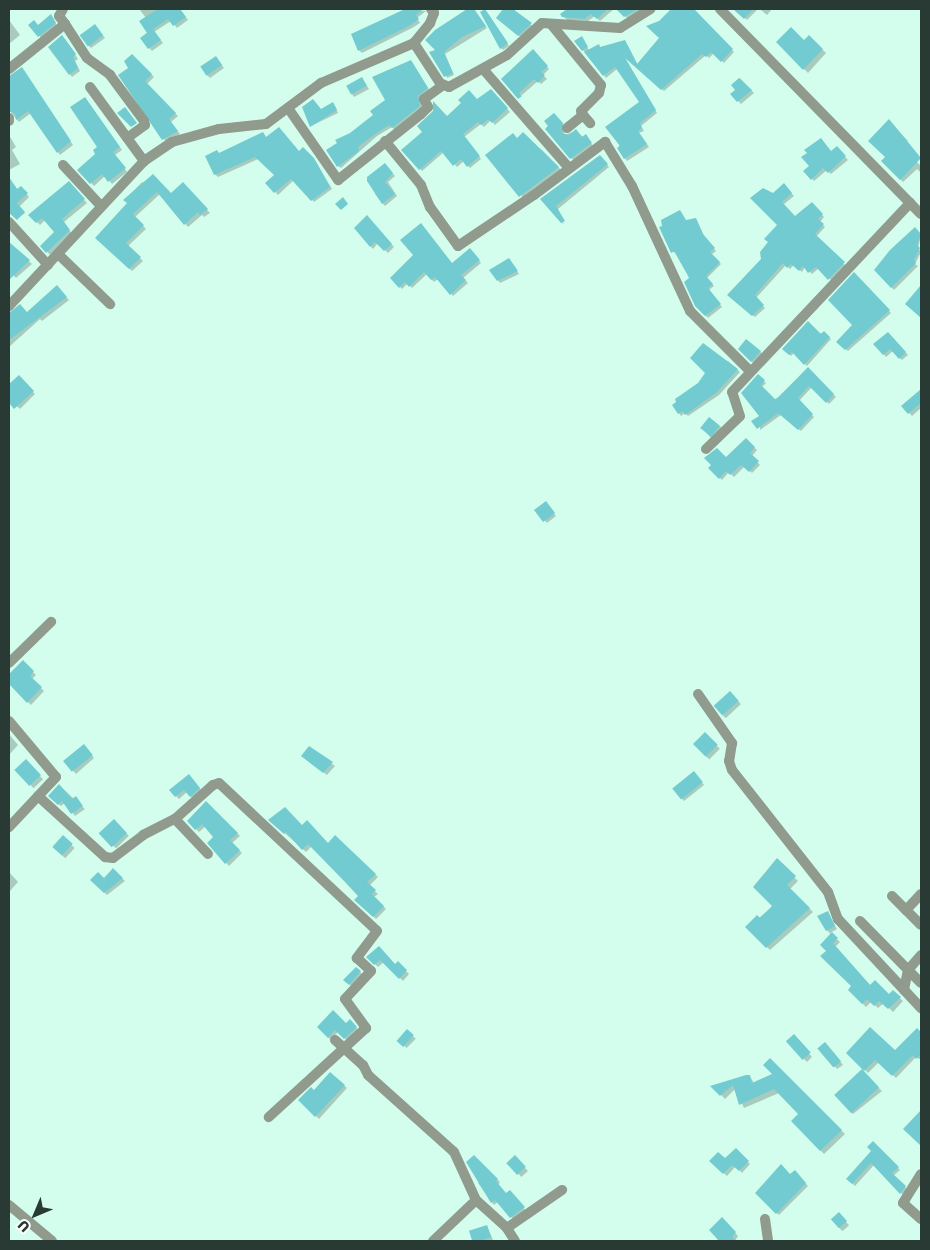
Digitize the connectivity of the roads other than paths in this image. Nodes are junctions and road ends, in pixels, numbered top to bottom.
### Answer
1 (62, 9) edge
2 (431, 9) edge
3 (650, 9) edge
4 (720, 9) edge
5 (65, 24) junction
6 (551, 24) junction
7 (414, 43) junction
8 (483, 68) junction
9 (9, 69) edge
10 (442, 86) junction
11 (90, 87) dead end
12 (288, 108) junction
13 (582, 115) junction
14 (590, 123) dead end
15 (567, 128) dead end
16 (127, 138) junction
17 (385, 141) junction
18 (144, 161) junction
19 (63, 165) dead end
20 (569, 168) junction
21 (910, 203) junction
22 (100, 205) junction
23 (921, 214) edge
24 (9, 222) edge
25 (59, 255) junction
26 (48, 265) junction
27 (110, 304) dead end
28 (9, 306) edge
29 (750, 371) junction
30 (706, 449) dead end
31 (51, 622) dead end
32 (9, 663) edge
33 (698, 694) dead end
34 (9, 721) edge
35 (38, 796) junction
36 (175, 820) junction
37 (9, 827) edge
38 (208, 854) dead end
39 (921, 894) edge
40 (892, 896) dead end
41 (906, 910) junction
42 (860, 921) dead end
43 (921, 925) edge
44 (921, 955) edge
45 (908, 970) junction
46 (921, 983) edge
47 (904, 990) junction
48 (921, 1008) edge
49 (334, 1040) dead end
50 (344, 1047) junction
51 (269, 1117) dead end
52 (921, 1174) edge
53 (562, 1190) dead end
54 (476, 1200) junction
55 (9, 1205) edge
56 (765, 1219) dead end
57 (921, 1219) edge
58 (507, 1228) junction
59 (52, 1241) edge
60 (433, 1241) edge
61 (515, 1241) edge
62 (768, 1241) edge

1 - 5 street
2 - 7 street
3 - 6 street
4 - 21 street
5 - 9 street
5 - 16 street
6 - 8 street
6 - 13 street
7 - 10 street
7 - 12 street
8 - 10 street
8 - 20 street
10 - 17 street
11 - 16 street
12 - 17 street
12 - 18 street
13 - 14 street
13 - 15 street
16 - 18 street
17 - 20 street
18 - 22 street
19 - 22 street
20 - 29 street
21 - 23 street
21 - 29 street
22 - 25 street
24 - 26 street
25 - 26 street
25 - 27 street
26 - 28 street
29 - 30 street
31 - 32 street
33 - 47 street
34 - 35 street
35 - 36 street
35 - 37 street
36 - 38 street
36 - 50 street
39 - 41 street
40 - 41 street
41 - 43 street
42 - 45 street
44 - 45 street
45 - 46 street
45 - 47 street
47 - 48 street
49 - 50 street
50 - 51 street
50 - 54 street
52 - 57 street
53 - 58 street
54 - 58 street
54 - 60 street
55 - 59 street
56 - 62 street
58 - 61 street

